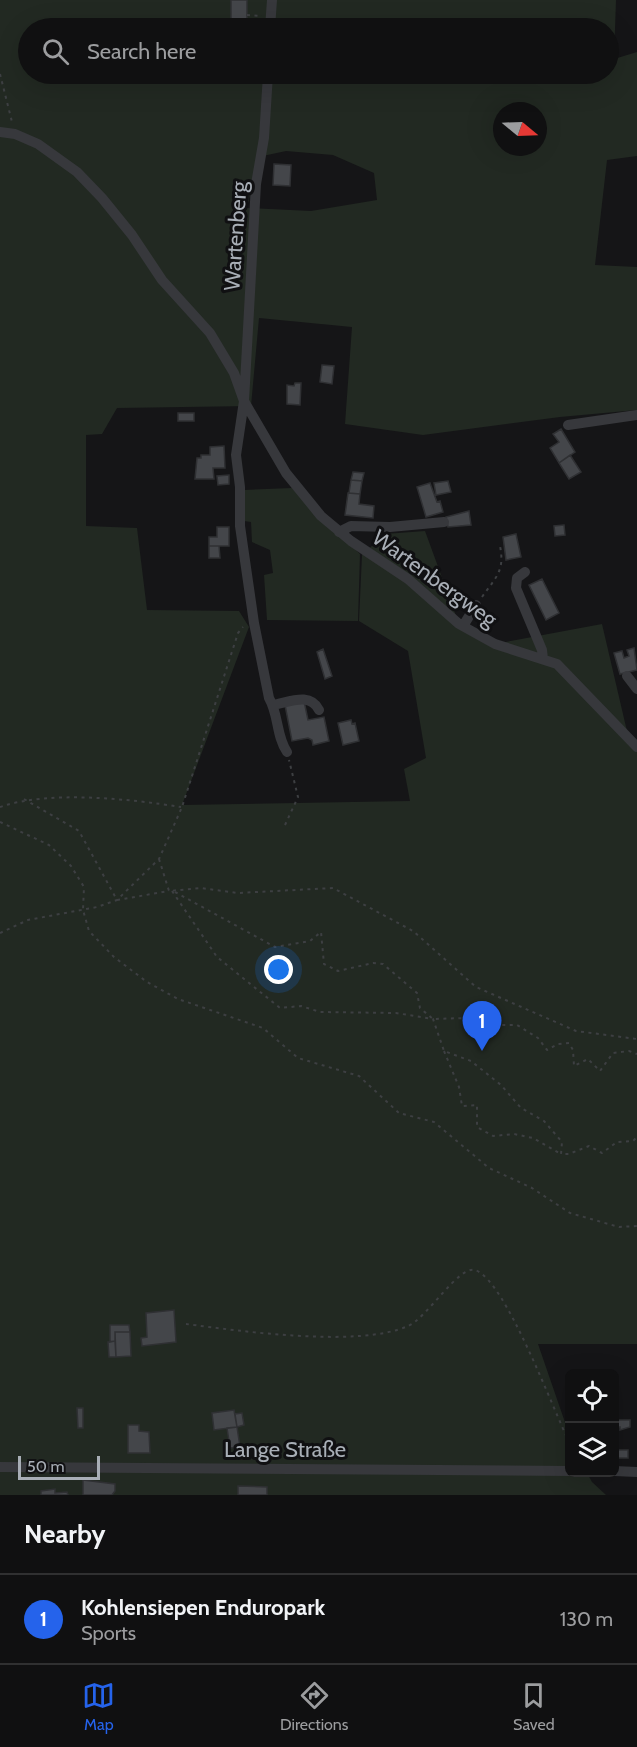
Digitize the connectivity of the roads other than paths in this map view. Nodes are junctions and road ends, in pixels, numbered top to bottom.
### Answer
1 (272, 0) edge
2 (271, 18) edge
3 (267, 84) edge
4 (0, 132) edge
5 (244, 401) junction
6 (637, 415) edge
7 (568, 425) dead end
8 (444, 522) dead end
9 (339, 532) junction
10 (525, 572) dead end
11 (476, 606) dead end
12 (463, 626) junction
13 (543, 659) junction
14 (627, 676) dead end
15 (637, 689) edge
16 (273, 705) junction
17 (319, 710) dead end
18 (637, 747) edge
19 (287, 752) road end
20 (0, 1467) edge
21 (565, 1471) edge
22 (619, 1471) edge
23 (637, 1472) edge

1 - 2 street
3 - 5 street, Wartenberg
4 - 5 street, Wartenbergweg
5 - 9 street, Wartenbergweg
5 - 16 street, Wartenbergweg
6 - 7 street
8 - 9 street
9 - 12 street, Wartenbergweg
10 - 13 street
11 - 12 street
12 - 13 street, Wartenbergweg
13 - 18 street, Wartenbergweg
14 - 15 street
16 - 17 street
16 - 19 street, Wartenbergweg
20 - 21 street, Lange Straße
22 - 23 street

